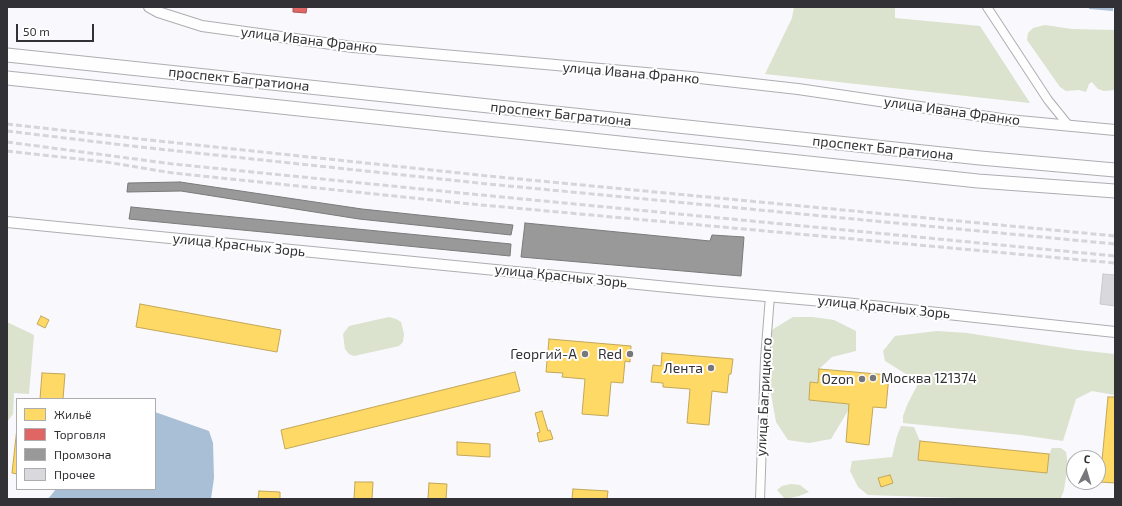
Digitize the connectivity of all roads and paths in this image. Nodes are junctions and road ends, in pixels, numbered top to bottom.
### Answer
1 (149, 7) edge
2 (987, 7) edge
3 (7, 55) edge
4 (7, 78) edge
5 (1069, 126) junction
6 (1115, 130) edge
7 (1115, 170) edge
8 (1115, 192) edge
9 (7, 222) edge
10 (770, 296) junction
11 (1115, 332) edge
12 (760, 499) edge

1 - 5 street, улица Ивана Франко
2 - 5 street
3 - 7 main road, проспект Багратиона
4 - 8 main road, проспект Багратиона
5 - 6 street, улица Ивана Франко
9 - 10 street, улица Красных Зорь
10 - 11 street, улица Красных Зорь
10 - 12 street, улица Багрицкого

